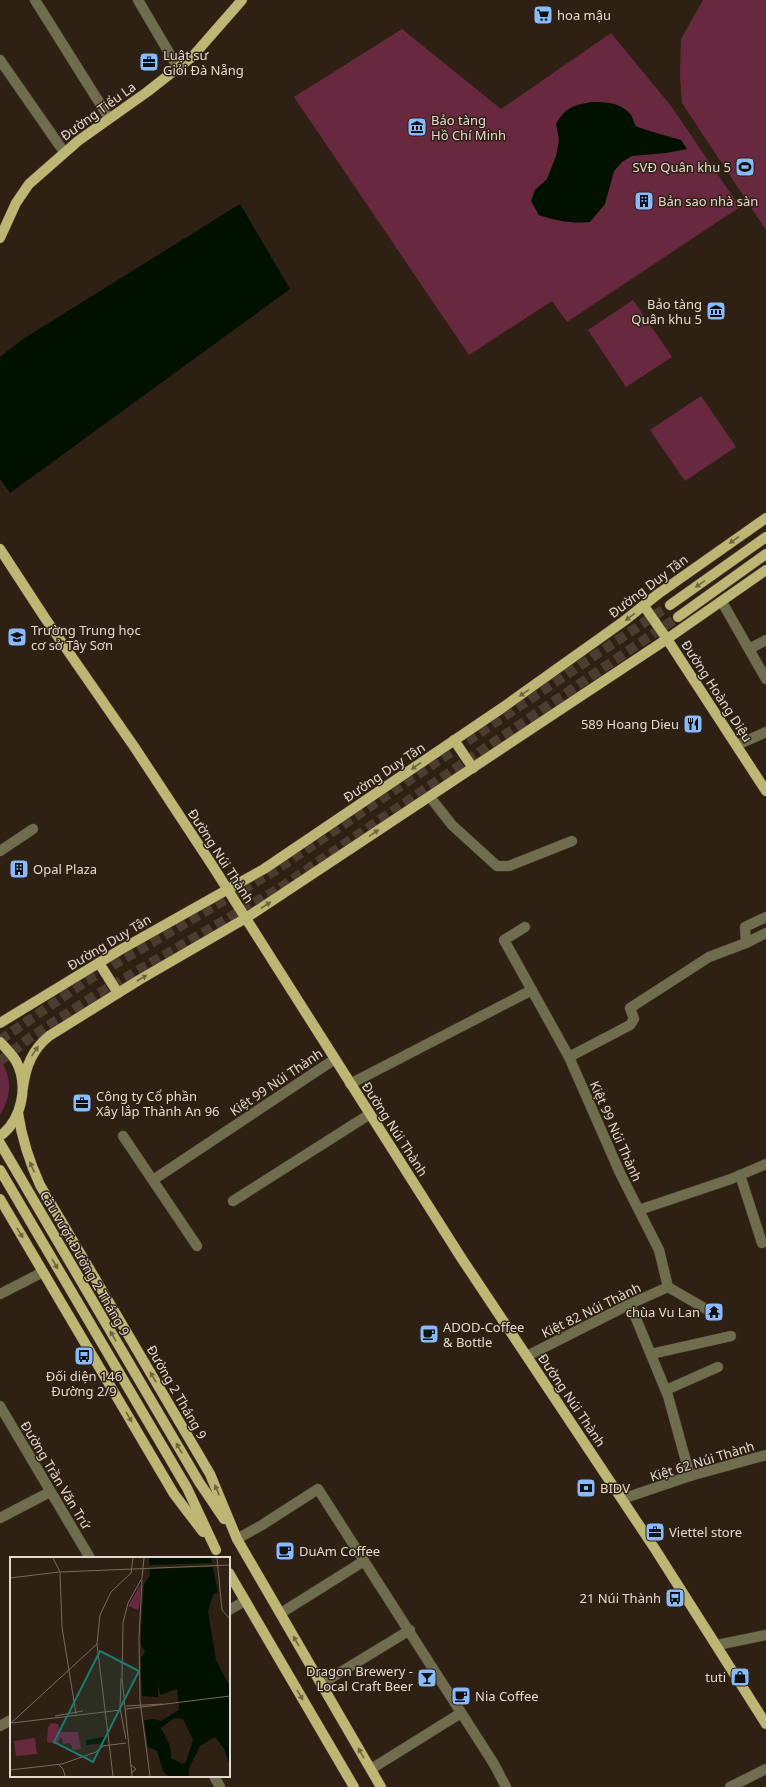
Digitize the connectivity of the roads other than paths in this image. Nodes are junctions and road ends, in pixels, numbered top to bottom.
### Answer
1 (35, 0) edge
2 (138, 0) edge
3 (242, 0) edge
4 (0, 60) edge
5 (178, 68) junction
6 (109, 118) junction
7 (64, 152) junction
8 (2, 224) edge
9 (0, 238) edge
10 (766, 518) edge
11 (766, 537) edge
12 (0, 549) edge
13 (766, 554) edge
14 (766, 570) edge
15 (722, 602) junction
16 (670, 605) tunnel mouth
17 (644, 606) junction
18 (678, 616) tunnel mouth
19 (667, 639) junction
20 (766, 640) edge
21 (749, 649) junction
22 (766, 678) edge
23 (766, 732) edge
24 (454, 740) junction
25 (737, 745) junction
26 (473, 768) junction
27 (766, 792) edge
28 (430, 797) junction
29 (33, 829) dead end
30 (572, 841) dead end
31 (0, 851) edge
32 (227, 889) junction
33 (766, 917) edge
34 (246, 918) junction
35 (526, 928) dead end
36 (766, 933) edge
37 (746, 943) junction
38 (99, 963) junction
39 (532, 990) junction
40 (118, 993) junction
41 (0, 1024) edge
42 (0, 1042) edge
43 (569, 1057) junction
44 (335, 1059) junction
45 (350, 1084) junction
46 (23, 1087) junction
47 (18, 1113) junction
48 (370, 1114) junction
49 (0, 1136) edge
50 (123, 1136) dead end
51 (0, 1143) edge
52 (766, 1164) edge
53 (0, 1170) edge
54 (740, 1175) junction
55 (153, 1180) junction
56 (0, 1199) edge
57 (233, 1201) dead end
58 (639, 1210) junction
59 (762, 1242) dead end
60 (196, 1246) dead end
61 (43, 1272) junction
62 (668, 1288) junction
63 (0, 1294) edge
64 (630, 1304) junction
65 (706, 1309) dead end
66 (731, 1336) dead end
67 (651, 1354) junction
68 (527, 1356) junction
69 (718, 1367) dead end
70 (666, 1390) junction
71 (0, 1406) edge
72 (766, 1455) edge
73 (690, 1476) junction
74 (50, 1492) junction
75 (622, 1499) junction
76 (0, 1518) edge
77 (238, 1538) junction
78 (218, 1554) edge
79 (89, 1557) edge
80 (364, 1561) junction
81 (230, 1575) edge
82 (245, 1601) junction
83 (230, 1609) edge
84 (281, 1613) junction
85 (410, 1630) junction
86 (766, 1635) edge
87 (717, 1645) junction
88 (321, 1684) junction
89 (461, 1713) junction
90 (10, 1721) edge
91 (766, 1724) edge
92 (0, 1726) edge
93 (371, 1769) junction
94 (766, 1769) edge
95 (215, 1777) edge
96 (220, 1787) edge
97 (354, 1787) edge
98 (381, 1787) edge
99 (506, 1787) edge
100 (730, 1787) edge

1 - 6 street
2 - 5 street
3 - 5 main road, Đường Tiểu La
4 - 7 street
5 - 6 main road, Đường Tiểu La
6 - 7 main road, Đường Tiểu La
7 - 8 main road, Đường Tiểu La
8 - 9 main road, Đường Tiểu La
10 -> 17 main road, Đường Duy Tân
11 -> 16 main road
12 - 32 main road, Đường Núi Thành
13 - 18 main road
14 - 15 main road
15 - 19 main road
15 - 21 street
17 - 19 main road, Đường Hoàng Diệu
17 -> 24 main road, Đường Duy Tân
19 - 25 main road, Đường Hoàng Diệu
19 - 26 main road
20 - 21 street
21 - 22 street
23 - 25 street
24 - 26 main road
24 -> 32 main road, Đường Duy Tân
25 - 27 main road, Đường Hoàng Diệu
26 - 28 main road
28 - 30 street
34 -> 28 main road
29 - 31 street
32 - 34 main road, Đường Núi Thành
32 - 38 main road, Đường Duy Tân
33 - 37 street
40 -> 34 main road
34 - 44 main road, Đường Núi Thành
35 - 39 street, Kiệt 99 Núi Thành
36 - 37 street
37 - 43 street
38 - 40 main road
38 - 41 main road, Đường Duy Tân
39 - 43 street, Kiệt 99 Núi Thành
39 - 45 street
46 -> 40 main road
42 - 46 main road
43 - 58 street, Kiệt 99 Núi Thành
44 - 45 main road, Đường Núi Thành
44 - 55 street, Kiệt 99 Núi Thành
45 - 48 main road, Đường Núi Thành
46 - 47 main road
47 - 49 main road
77 -> 47 main road, Đường 2 Tháng 9
48 - 57 street
48 - 68 main road, Đường Núi Thành
50 - 55 street
77 -> 51 main road, Cầu vượt Đường 2 Tháng 9
52 - 54 street
53 -> 78 main road, Cầu vượt Đường 2 Tháng 9
54 - 58 street
54 - 59 street
55 - 60 street
56 -> 61 main road
58 - 62 street, Kiệt 99 Núi Thành
61 - 63 street
61 -> 78 main road
62 - 64 street, Kiệt 82 Núi Thành
62 - 65 street
64 - 67 street
64 - 68 street, Kiệt 82 Núi Thành
66 - 67 street
67 - 70 street
68 - 75 main road, Đường Núi Thành
69 - 70 street
70 - 73 street
71 - 74 street, Đường Trần Văn Trứ
72 - 73 street, Kiệt 62 Núi Thành
73 - 75 street, Kiệt 62 Núi Thành
74 - 76 street
74 - 79 street, Đường Trần Văn Trứ
75 - 87 main road, Đường Núi Thành
77 - 80 street
77 - 84 main road, Đường 2 Tháng 9
80 - 84 street
80 - 85 street
81 - 82 main road
82 - 83 street
82 -> 97 main road
88 -> 84 main road, Đường 2 Tháng 9
85 - 88 street
85 - 89 street
86 - 87 street
87 - 91 main road, Đường Núi Thành
93 -> 88 main road, Đường 2 Tháng 9
89 - 93 street
89 - 99 street
90 - 92 street
93 - 98 main road, Đường 2 Tháng 9
94 - 100 street
95 - 96 street

